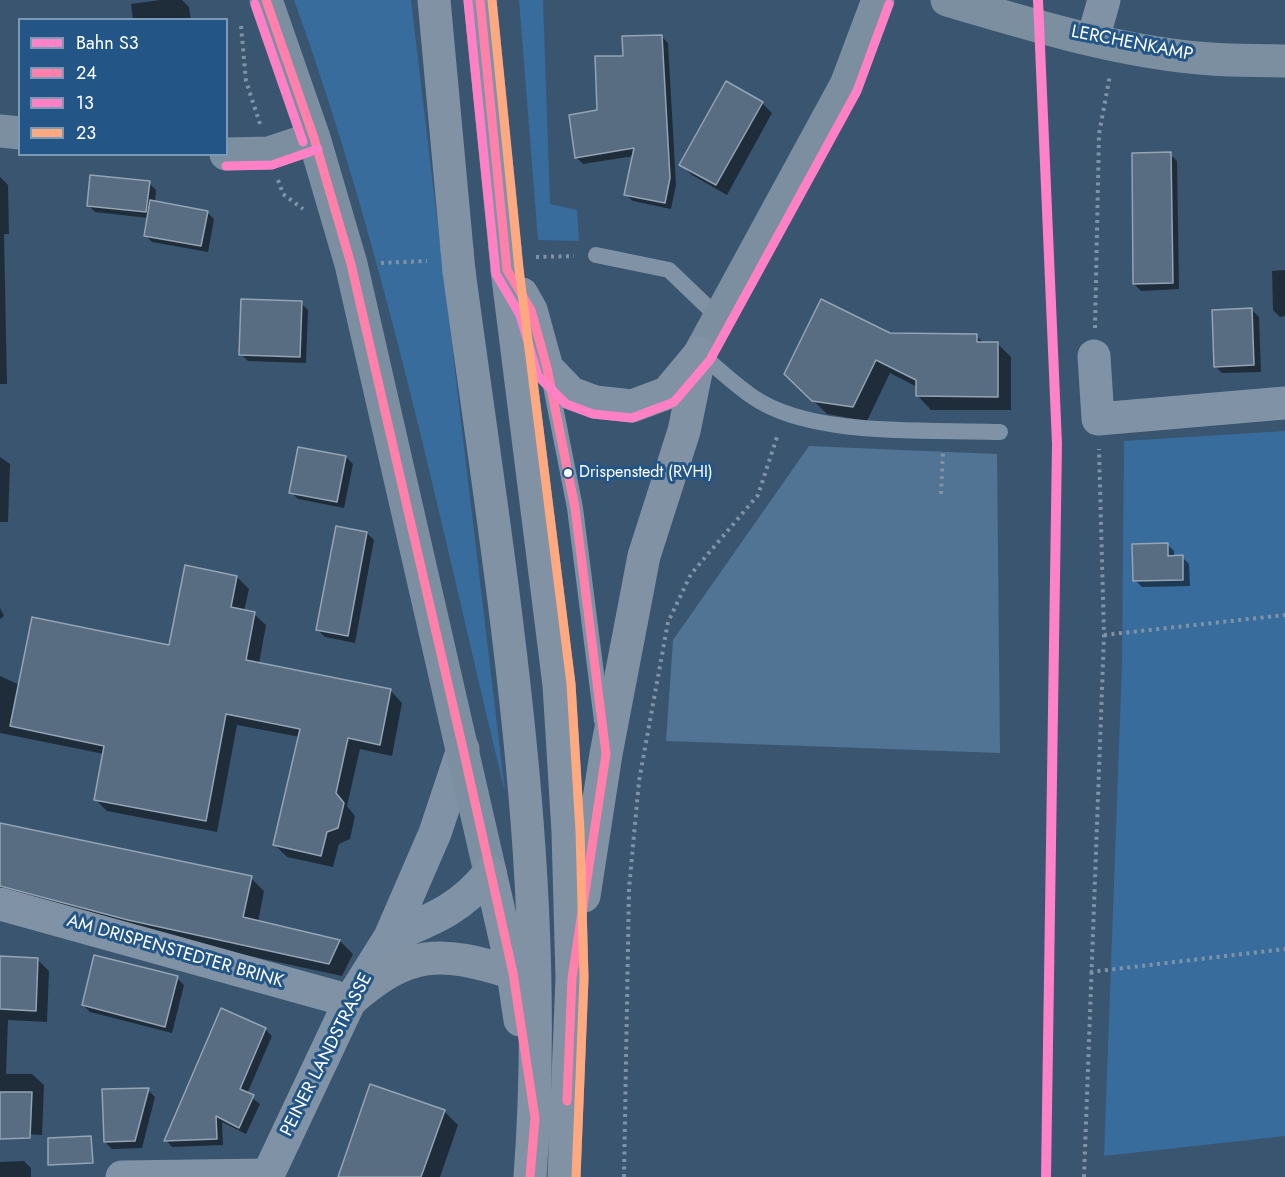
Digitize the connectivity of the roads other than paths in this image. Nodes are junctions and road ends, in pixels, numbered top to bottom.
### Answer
1 (266, 0) edge
2 (434, 0) edge
3 (480, 0) edge
4 (878, 0) edge
5 (947, 0) edge
6 (1104, 0) edge
7 (1105, 42) junction
8 (1285, 61) edge
9 (0, 131) edge
10 (18, 134) edge
11 (314, 138) junction
12 (228, 154) edge
13 (596, 255) dead end
14 (506, 259) junction
15 (719, 318) junction
16 (700, 353) junction
17 (1094, 356) road end
18 (547, 368) junction
19 (1285, 403) edge
20 (1000, 432) dead end
21 (463, 748) junction
22 (606, 754) junction
23 (490, 872) junction
24 (0, 904) edge
25 (390, 937) junction
26 (513, 973) junction
27 (572, 978) junction
28 (350, 1001) junction
29 (535, 1118) junction
30 (267, 1176) edge
31 (122, 1177) edge
32 (530, 1177) edge
33 (564, 1177) edge

1 - 11 street
2 - 29 highway
3 - 14 highway
4 - 15 street
5 - 7 street, LERCHENKAMP
6 - 7 street
7 - 8 street, LERCHENKAMP
9 - 10 street
11 - 12 street
11 - 21 street
13 - 15 lane
14 - 18 highway
14 - 27 highway
15 - 16 street
16 - 18 highway
16 - 20 lane
16 - 22 highway
17 - 19 street
18 - 22 lane
21 - 23 street
21 - 25 street, PEINER LANDSTRASSE
22 - 27 highway
23 - 25 street
23 - 26 highway
24 - 28 street, AM DRISPENSTEDTER BRINK
25 - 28 street, PEINER LANDSTRASSE
26 - 28 highway
26 - 29 highway
27 - 33 highway
28 - 30 street, PEINER LANDSTRASSE
29 - 32 highway
30 - 31 street, PEINER LANDSTRASSE

